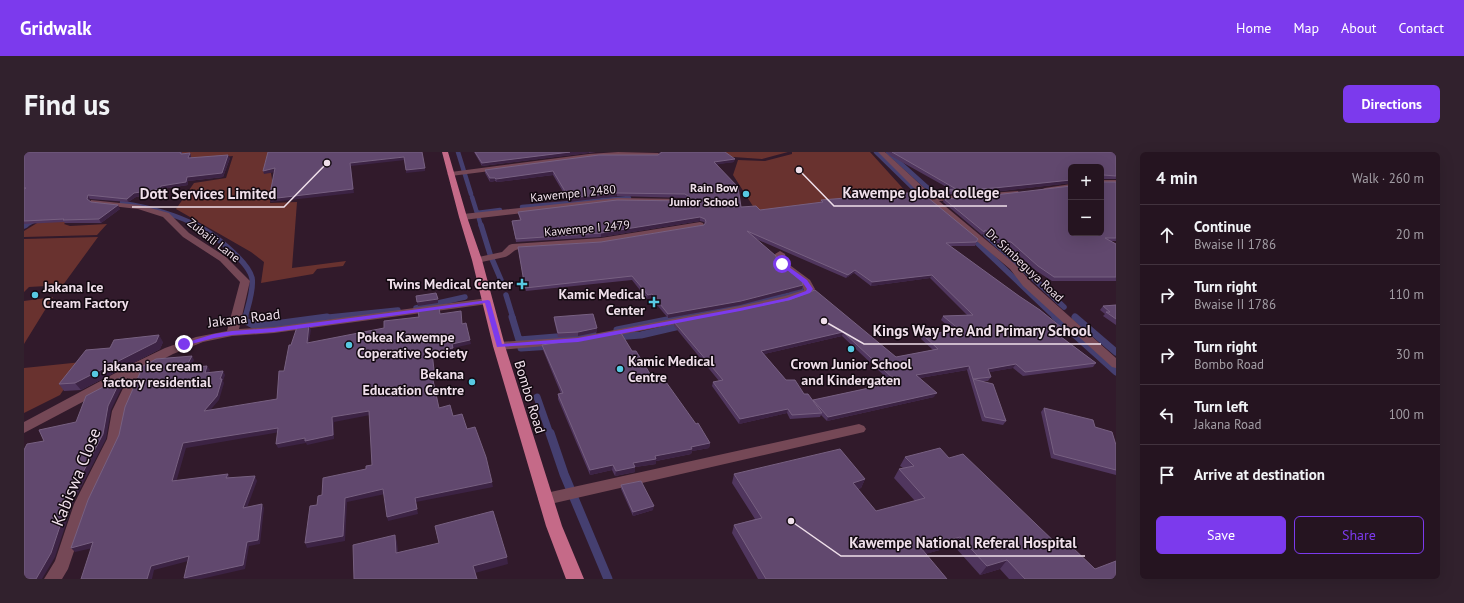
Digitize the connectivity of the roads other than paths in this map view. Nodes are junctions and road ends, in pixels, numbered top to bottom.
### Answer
1 (445, 152) edge
2 (881, 152) edge
3 (658, 156) edge
4 (451, 174) junction
5 (1104, 182) edge
6 (1116, 182) edge
7 (1068, 186) edge
8 (1034, 191) edge
9 (1021, 192) edge
10 (933, 199) junction
11 (685, 201) edge
12 (94, 202) edge
13 (463, 217) junction
14 (700, 226) edge
15 (780, 254) dead end
16 (477, 260) junction
17 (488, 301) junction
18 (232, 333) junction
19 (499, 346) junction
20 (1116, 364) edge
21 (140, 365) junction
22 (24, 428) edge
23 (858, 428) dead end
24 (546, 499) junction
25 (53, 579) edge
26 (575, 579) edge

1 - 4 main road, Bombo Road
2 - 10 street, Dr. Simbeguya Road
3 - 4 street
4 - 13 main road, Bombo Road
5 - 6 street
7 - 8 street
9 - 10 street
10 - 20 street, Dr. Simbeguya Road
11 - 13 street, Kawempe I 2480
12 - 18 street, Zubaili Lane
13 - 16 main road, Bombo Road
14 - 16 street, Kawempe I 2479
15 - 19 street
16 - 17 main road, Bombo Road
17 - 18 street, Jakana Road
17 - 19 main road, Bombo Road
18 - 21 street, Jakana Road
19 - 24 main road, Bombo Road
21 - 22 street, Jakana Road
21 - 25 street, Kabiswa Close
23 - 24 street
24 - 26 main road, Bombo Road

